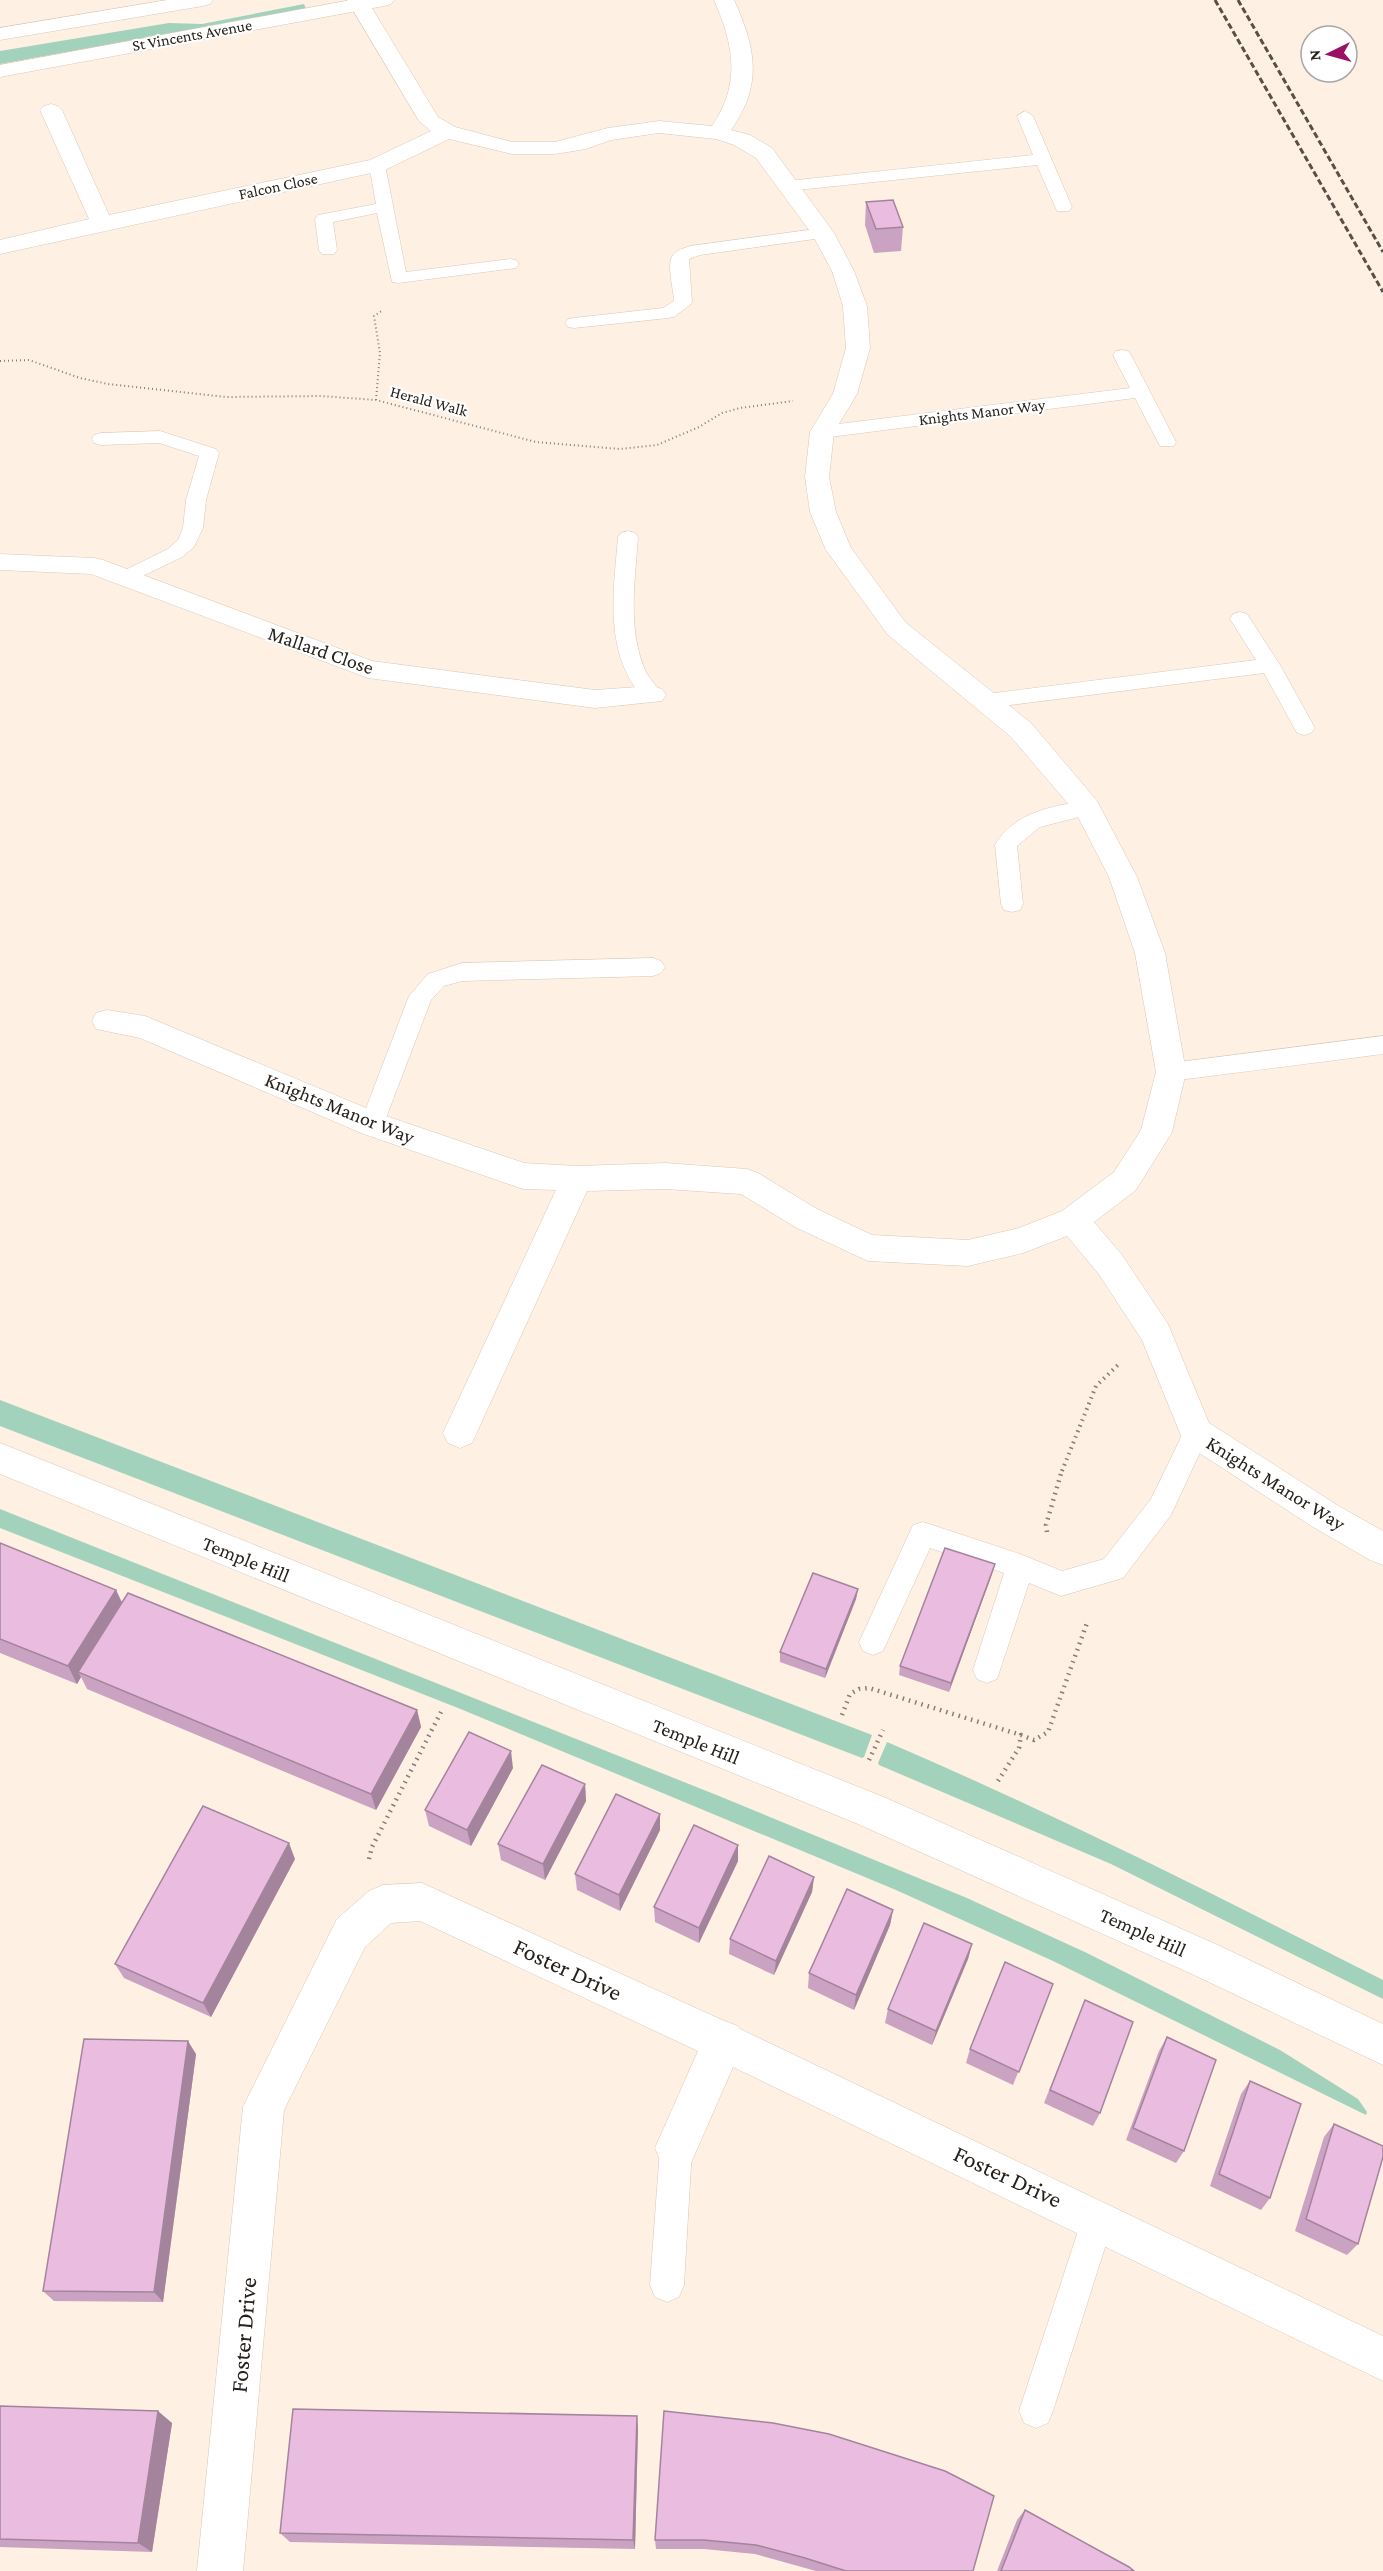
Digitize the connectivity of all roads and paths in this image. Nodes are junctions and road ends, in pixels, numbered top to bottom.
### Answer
1 (203, 0) edge
2 (724, 0) edge
3 (367, 2) edge
4 (0, 34) edge
5 (0, 71) edge
6 (51, 110) dead end
7 (1025, 116) dead end
8 (447, 132) junction
9 (718, 133) junction
10 (1043, 159) junction
11 (377, 165) junction
12 (788, 186) junction
13 (384, 207) junction
14 (1063, 207) dead end
15 (102, 223) junction
16 (823, 233) junction
17 (0, 247) edge
18 (328, 250) dead end
19 (510, 264) dead end
20 (398, 278) junction
21 (574, 323) dead end
22 (1122, 356) dead end
23 (0, 361) edge
24 (1142, 392) junction
25 (845, 394) junction
26 (376, 399) junction
27 (822, 432) junction
28 (101, 439) dead end
29 (1167, 442) dead end
30 (628, 537) dead end
31 (0, 562) edge
32 (126, 578) junction
33 (1240, 619) dead end
34 (1270, 665) junction
35 (652, 695) joint
36 (987, 701) junction
37 (1304, 728) dead end
38 (1087, 808) junction
39 (1012, 904) dead end
40 (652, 967) dead end
41 (107, 1021) dead end
42 (1383, 1045) edge
43 (1171, 1072) junction
44 (372, 1124) junction
45 (577, 1179) junction
46 (1073, 1220) junction
47 (1196, 1432) junction
48 (460, 1433) dead end
49 (0, 1458) edge
50 (1383, 1549) edge
51 (1020, 1566) junction
52 (873, 1642) dead end
53 (987, 1670) dead end
54 (441, 1712) dead end
55 (842, 1715) dead end
56 (883, 1730) dead end
57 (1021, 1735) dead end
58 (1019, 1748) dead end
59 (871, 1757) dead end
60 (998, 1781) dead end
61 (372, 1847) dead end
62 (724, 2040) junction
63 (1383, 2045) edge
64 (676, 2148) joint
65 (1098, 2219) junction
66 (666, 2285) dead end
67 (1383, 2359) edge
68 (1036, 2411) dead end
69 (220, 2571) edge

1 - 4 street, St Vincents Avenue
2 - 9 street
3 - 5 street, St Vincents Avenue
3 - 8 street, Knights Manor Way
6 - 15 street
7 - 10 lane
8 - 9 street, Knights Manor Way
8 - 11 street, Falcon Close
9 - 12 street, Knights Manor Way
10 - 12 lane
10 - 14 lane
11 - 13 lane
11 - 15 street, Falcon Close
12 - 16 street, Knights Manor Way
13 - 18 lane
13 - 20 lane
15 - 17 street, Falcon Close
16 - 21 lane
16 - 25 street, Knights Manor Way
19 - 20 lane
20 - 26 path
22 - 24 lane
23 - 26 path, Herald Walk
24 - 27 lane, Knights Manor Way
24 - 29 lane
25 - 26 path, Herald Walk
25 - 27 street, Knights Manor Way
27 - 36 street, Knights Manor Way
28 - 32 lane
30 - 35 lane
31 - 32 street, Mallard Close
32 - 35 street, Mallard Close
33 - 34 lane
34 - 36 lane
34 - 37 lane
36 - 38 street, Knights Manor Way
38 - 39 lane
38 - 43 street, Knights Manor Way
40 - 44 lane
41 - 44 street, Knights Manor Way
42 - 43 lane
43 - 46 street, Knights Manor Way
44 - 45 street, Knights Manor Way
45 - 46 street, Knights Manor Way
45 - 48 street
46 - 47 street, Knights Manor Way
47 - 50 street, Knights Manor Way
47 - 51 lane
49 - 63 street, Temple Hill
51 - 52 lane
51 - 53 lane
54 - 61 path
55 - 57 path
56 - 59 path
58 - 60 path
62 - 64 street
62 - 65 street, Foster Drive
62 - 69 street, Foster Drive
64 - 66 lane
65 - 67 street, Foster Drive
65 - 68 lane

